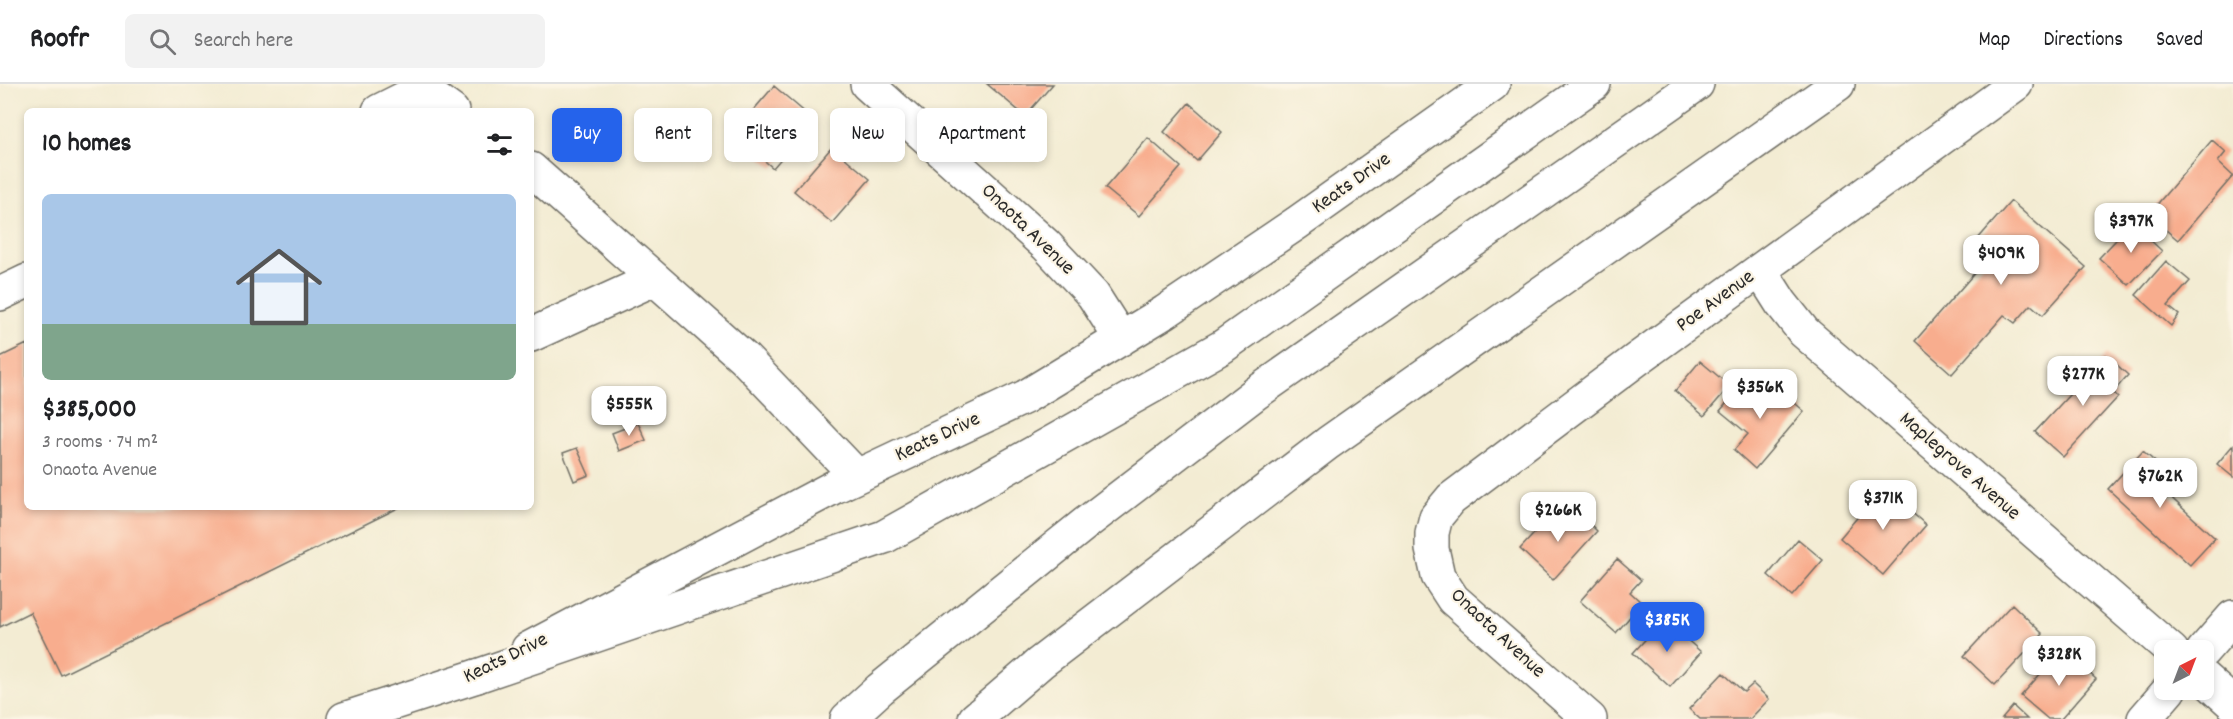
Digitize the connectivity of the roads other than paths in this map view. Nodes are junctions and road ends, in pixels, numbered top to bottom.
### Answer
1 (867, 84) edge
2 (1594, 84) edge
3 (1697, 84) edge
4 (1838, 84) edge
5 (2016, 84) edge
6 (1474, 90) edge
7 (385, 108) edge
8 (448, 108) edge
9 (534, 172) edge
10 (1760, 270) junction
11 (654, 279) junction
12 (24, 282) edge
13 (0, 294) edge
14 (534, 334) edge
15 (1121, 339) junction
16 (846, 481) junction
17 (1432, 533) joint
18 (2233, 617) edge
19 (2159, 640) edge
20 (2213, 640) edge
21 (477, 676) junction
22 (2214, 687) edge
23 (2160, 700) edge
24 (2233, 704) edge
25 (344, 719) edge
26 (847, 719) edge
27 (975, 719) edge
28 (1590, 719) edge
29 (2144, 719) edge

1 - 15 main road, Onaota Avenue
2 - 21 main road
3 - 26 main road
4 - 27 main road
5 - 10 main road, Poe Avenue
6 - 15 main road, Keats Drive
7 - 8 main road
9 - 11 main road
10 - 17 main road, Poe Avenue
10 - 19 main road, Maplegrove Avenue
11 - 14 main road
11 - 16 main road
12 - 13 main road
15 - 16 main road, Keats Drive
16 - 21 main road, Keats Drive
17 - 28 main road, Onaota Avenue
18 - 20 main road
21 - 25 main road, Keats Drive
22 - 24 main road
23 - 29 main road

